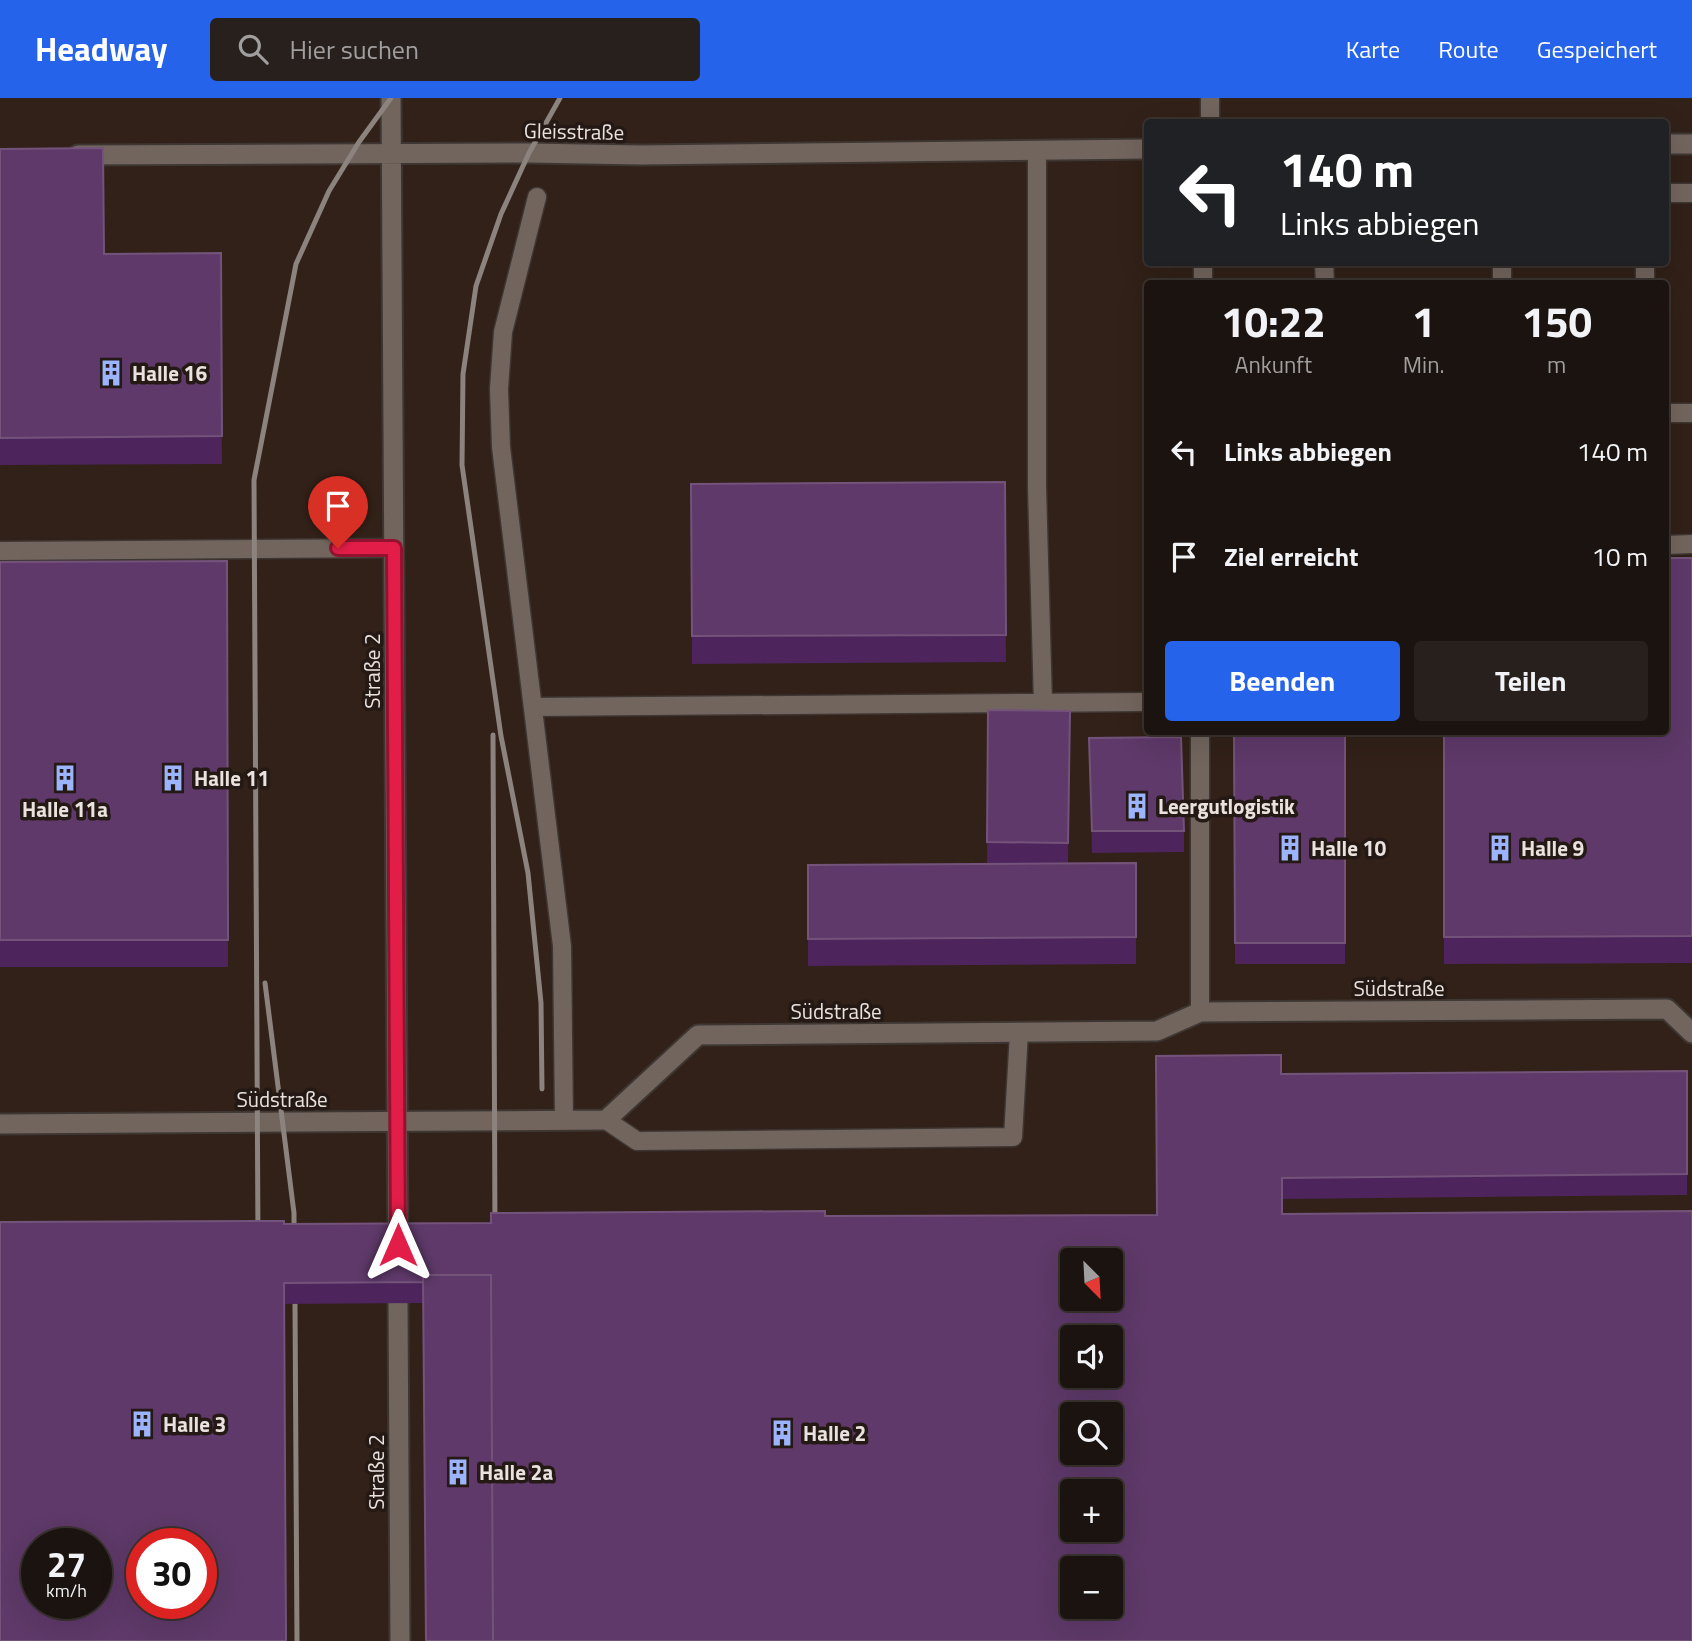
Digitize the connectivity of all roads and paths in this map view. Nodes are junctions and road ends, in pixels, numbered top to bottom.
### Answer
1 (391, 98) edge
2 (1210, 98) edge
3 (1210, 119) edge
4 (1669, 144) edge
5 (1692, 144) edge
6 (1144, 149) edge
7 (1037, 152) junction
8 (392, 153) junction
9 (55, 156) edge
10 (1669, 193) edge
11 (1692, 193) edge
12 (537, 197) dead end
13 (1692, 413) edge
14 (1669, 414) edge
15 (1692, 544) edge
16 (1669, 545) edge
17 (394, 548) junction
18 (0, 551) edge
19 (1144, 702) edge
20 (1043, 703) junction
21 (533, 707) junction
22 (1200, 735) edge
23 (1200, 1012) junction
24 (1019, 1032) junction
25 (1692, 1033) edge
26 (606, 1119) junction
27 (564, 1120) junction
28 (397, 1121) junction
29 (0, 1124) edge
30 (398, 1245) edge
31 (398, 1303) edge
32 (400, 1641) edge

1 - 8 street, Straße 2
2 - 3 lane
4 - 5 street
6 - 7 street, Gleisstraße
7 - 8 street, Gleisstraße
7 - 20 lane
8 - 9 street, Gleisstraße
8 - 17 street, Straße 2
10 - 11 lane
12 - 21 lane
13 - 14 lane
15 - 16 lane
17 - 18 lane
17 - 28 street, Straße 2
19 - 20 lane
20 - 21 lane
21 - 27 lane
22 - 23 lane
23 - 24 street, Südstraße
23 - 25 street, Südstraße
24 - 26 street, Südstraße
24 - 26 lane
26 - 27 street, Südstraße
27 - 28 street, Südstraße
28 - 29 street, Südstraße
28 - 30 street, Straße 2
31 - 32 street, Straße 2

